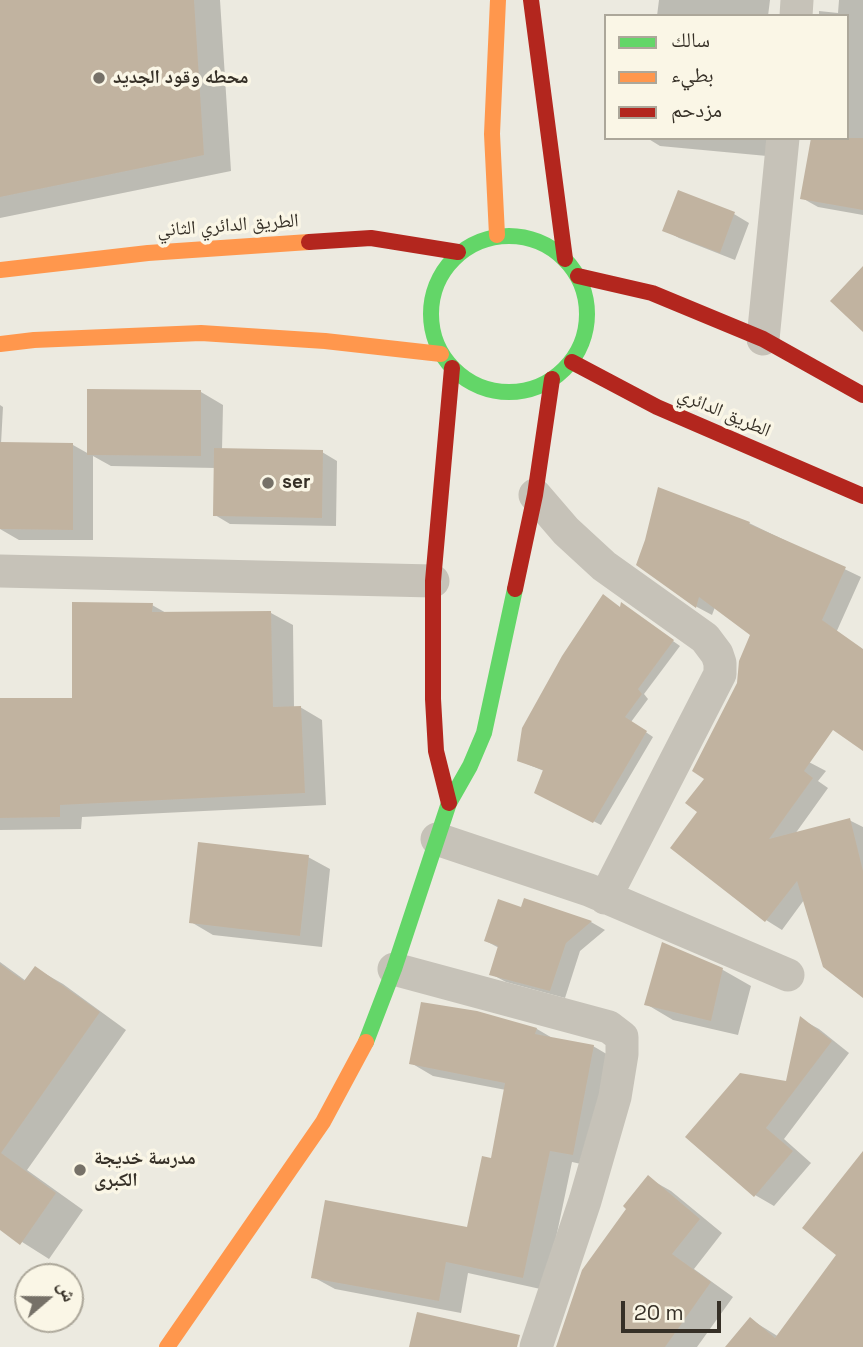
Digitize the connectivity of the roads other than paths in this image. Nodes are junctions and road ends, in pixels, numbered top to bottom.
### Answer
1 (498, 0) edge
2 (531, 0) edge
3 (783, 140) edge
4 (497, 235) junction
5 (458, 252) junction
6 (565, 258) junction
7 (0, 270) edge
8 (578, 276) junction
9 (763, 339) junction
10 (0, 344) edge
11 (441, 354) junction
12 (572, 362) junction
13 (452, 368) junction
14 (552, 379) junction
15 (863, 395) edge
16 (535, 495) junction
17 (863, 496) edge
18 (0, 571) edge
19 (433, 581) junction
20 (449, 803) junction
21 (437, 839) junction
22 (605, 898) junction
23 (394, 969) junction
24 (788, 975) dead end
25 (167, 1347) edge
26 (536, 1347) edge

1 - 4 main road
2 - 6 main road
3 - 9 street
4 - 5 main road
4 - 6 main road
5 - 7 main road, الطريق الدائري الثاني
5 - 11 main road
6 - 8 main road
8 - 9 main road
8 - 12 main road
9 - 15 main road
10 - 11 main road
11 - 13 main road
12 - 14 main road
12 - 17 main road, الطريق الدائري
13 - 14 main road
13 - 19 main road
14 - 16 main road
16 - 20 main road
16 - 22 street
18 - 19 street
19 - 20 main road
20 - 21 main road
21 - 22 street
21 - 23 main road
22 - 24 street
23 - 25 main road
23 - 26 street

